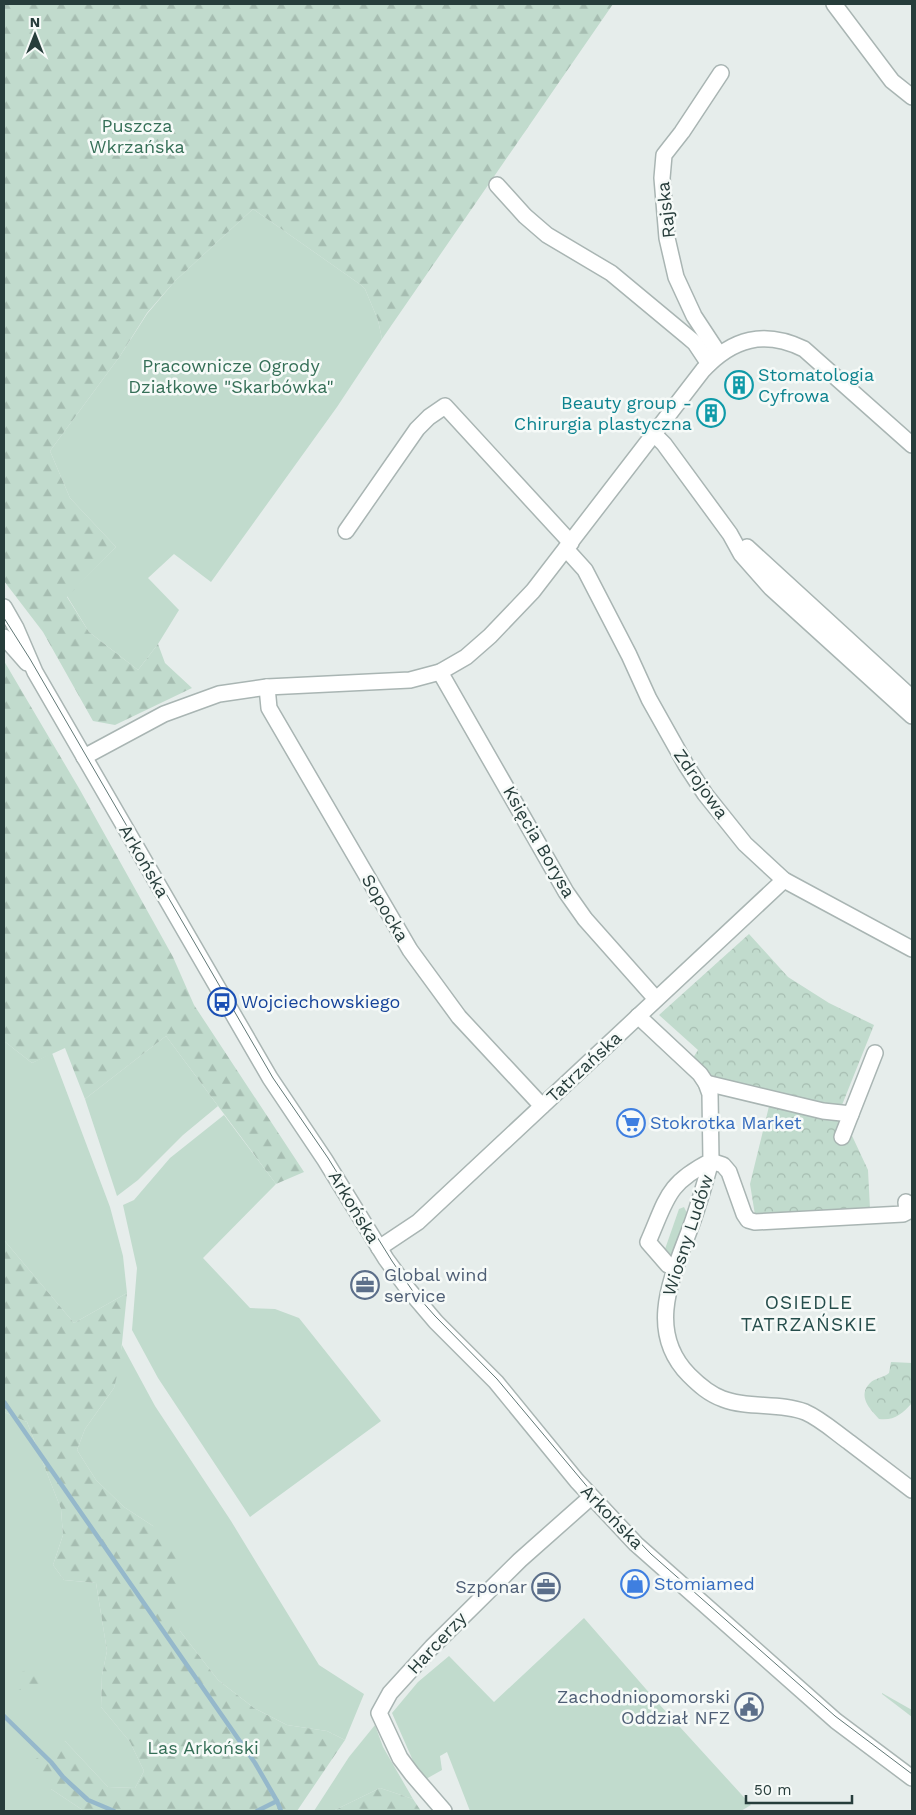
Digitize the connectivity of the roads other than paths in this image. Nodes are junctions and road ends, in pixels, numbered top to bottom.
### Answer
1 (834, 4) edge
2 (721, 73) dead end
3 (912, 97) edge
4 (497, 185) dead end
5 (714, 359) junction
6 (654, 434) junction
7 (912, 445) edge
8 (346, 531) dead end
9 (730, 534) junction
10 (568, 546) junction
11 (4, 607) edge
12 (4, 637) edge
13 (34, 672) junction
14 (440, 672) junction
15 (267, 687) junction
16 (912, 698) edge
17 (912, 716) edge
18 (84, 756) junction
19 (784, 880) junction
20 (912, 949) edge
21 (656, 999) junction
22 (638, 1016) junction
23 (875, 1053) dead end
24 (706, 1083) junction
25 (542, 1106) junction
26 (851, 1114) junction
27 (842, 1137) dead end
28 (711, 1161) junction
29 (906, 1202) dead end
30 (379, 1248) junction
31 (675, 1267) junction
32 (912, 1490) edge
33 (591, 1497) junction
34 (912, 1778) edge
35 (444, 1811) edge

1 - 3 street
2 - 5 street, Rajska
4 - 5 street
5 - 6 street
5 - 7 street
6 - 9 street
6 - 10 street
8 - 10 street, Zdrojowa
9 - 16 street
9 - 17 street
10 - 14 street
10 - 19 street, Zdrojowa
11 - 13 street, Arkońska
12 - 13 street, Arkońska
13 - 18 street, Arkońska
14 - 15 street
14 - 21 street, Księcia Borysa
15 - 18 street
15 - 25 street, Sopocka
18 - 30 street, Arkońska
19 - 20 street, Zdrojowa
19 - 21 street, Tatrzańska
21 - 22 street, Tatrzańska
22 - 24 street
22 - 25 street, Tatrzańska
23 - 26 street
24 - 26 street
24 - 28 street, Wiosny Ludów
25 - 30 street, Tatrzańska
26 - 27 street
28 - 29 street
28 - 31 street, Wiosny Ludów
28 - 31 street
30 - 33 street, Arkońska
31 - 32 street, Wiosny Ludów
33 - 34 street, Arkońska
33 - 35 street, Harcerzy

